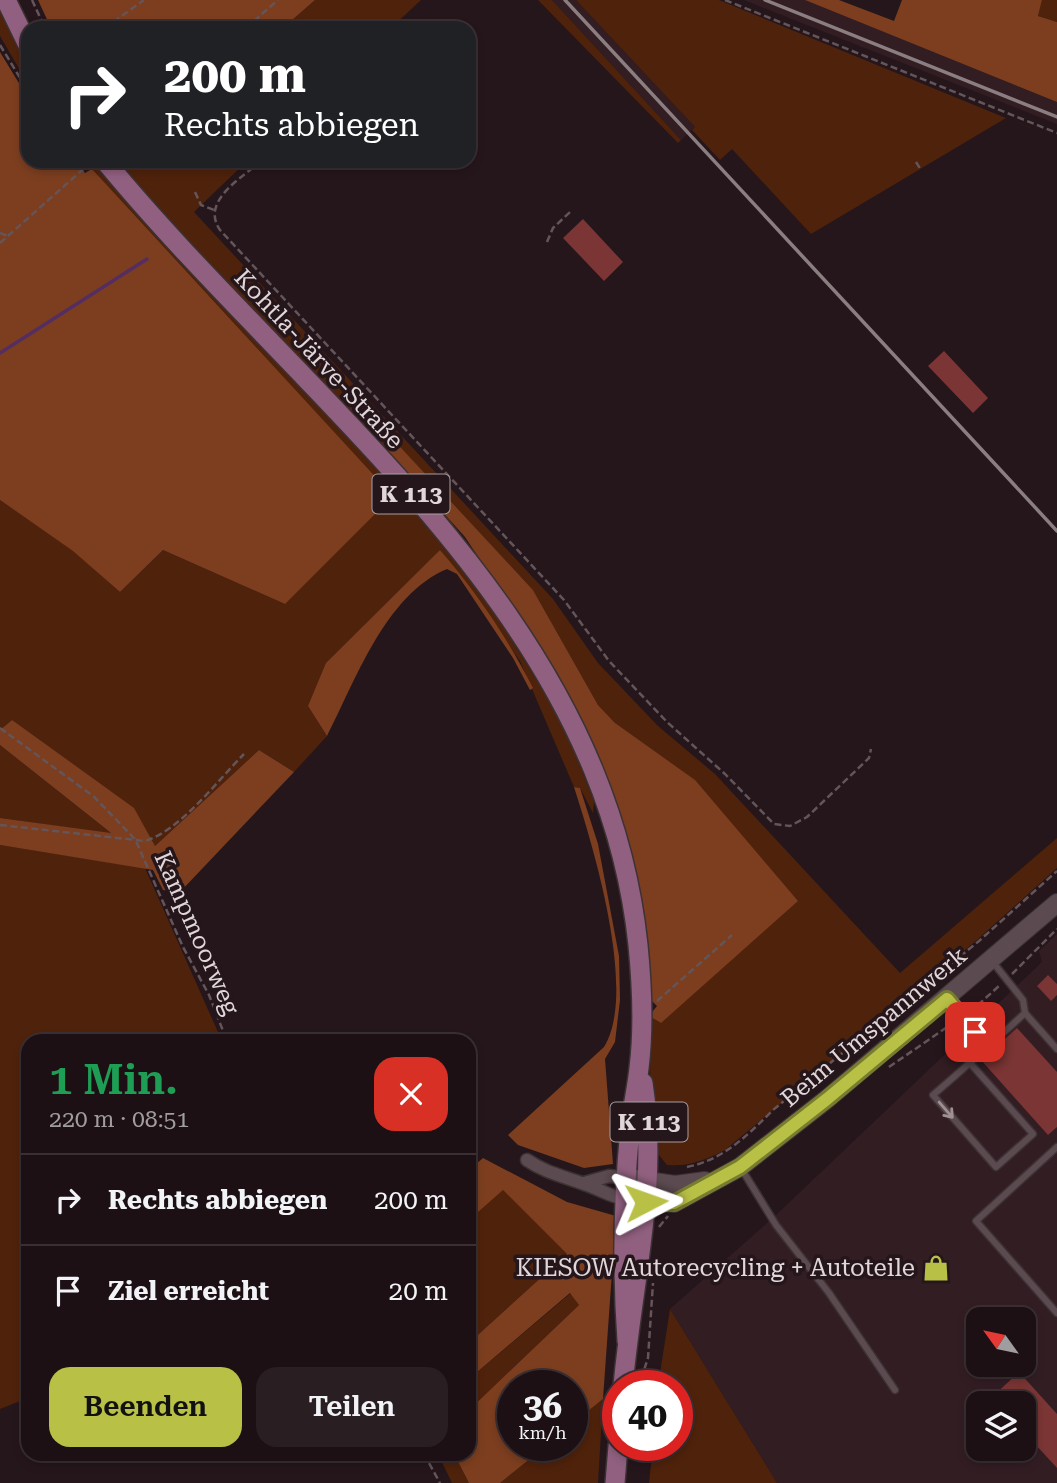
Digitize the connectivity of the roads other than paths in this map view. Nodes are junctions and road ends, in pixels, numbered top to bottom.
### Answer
1 (6, 0) edge
2 (21, 31) edge
3 (102, 168) edge
4 (1057, 903) edge
5 (992, 961) junction
6 (947, 999) junction
7 (1025, 1013) junction
8 (988, 1046) junction
9 (1057, 1049) edge
10 (970, 1063) junction
11 (640, 1065) junction
12 (1057, 1147) edge
13 (527, 1160) dead end
14 (740, 1167) junction
15 (628, 1178) junction
16 (648, 1180) junction
17 (716, 1180) junction
18 (584, 1184) junction
19 (636, 1201) junction
20 (1057, 1313) edge
21 (624, 1370) edge
22 (895, 1390) dead end
23 (617, 1461) edge
24 (615, 1483) edge

1 - 2 main road
3 - 11 main road, Kohtla-Järve-Straße / K 113
4 - 5 street, Beim Umspannwerk
5 - 6 street, Beim Umspannwerk
5 - 7 lane
6 - 8 lane
6 - 14 street, Beim Umspannwerk
7 - 8 lane
7 - 9 lane
8 - 10 lane
10 -> 10 lane
11 - 15 main road, Kohtla-Järve-Straße / K 113
11 - 16 main road, Kohtla-Järve-Straße / K 113
12 - 20 lane
13 - 18 street, Beim Umspannwerk
14 - 17 street, Beim Umspannwerk
14 - 22 lane
15 - 16 street, Beim Umspannwerk
15 - 18 street, Beim Umspannwerk
15 - 19 main road, Kohtla-Järve-Straße / K 113
16 - 17 street, Beim Umspannwerk
16 - 19 main road, Kohtla-Järve-Straße / K 113
17 - 19 street, Beim Umspannwerk
18 - 19 street, Beim Umspannwerk
19 - 21 main road, Kohtla-Järve-Straße / K 113
23 - 24 main road

